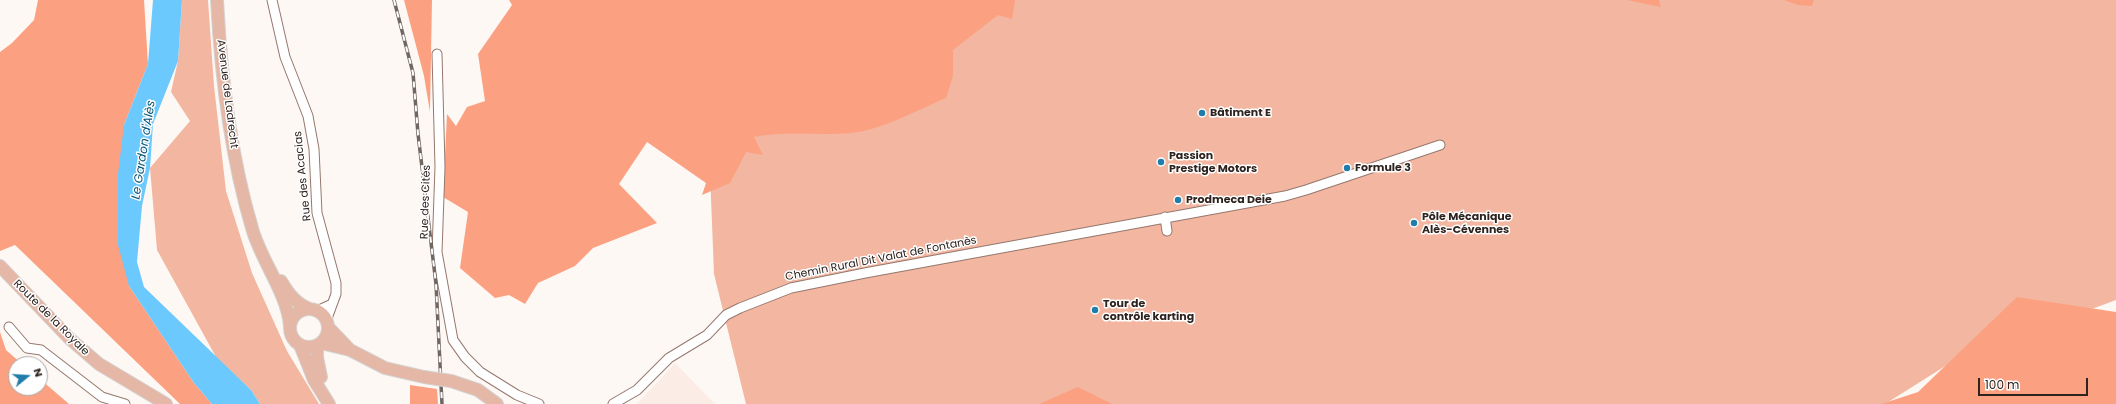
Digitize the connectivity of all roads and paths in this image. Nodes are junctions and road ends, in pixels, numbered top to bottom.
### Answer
1 (217, 0) edge
2 (272, 0) edge
3 (437, 54) dead end
4 (1440, 145) dead end
5 (241, 188) junction
6 (1165, 217) junction
7 (1167, 231) dead end
8 (0, 266) edge
9 (332, 304) junction
10 (314, 310) junction
11 (327, 324) junction
12 (290, 326) junction
13 (9, 327) dead end
14 (319, 344) junction
15 (300, 345) junction
16 (350, 350) junction
17 (493, 401) edge
18 (125, 404) edge
19 (166, 404) edge
20 (329, 404) edge
21 (334, 404) edge
22 (504, 404) edge
23 (539, 404) edge
24 (612, 404) edge

1 - 5 main road, Avenue de Ladrecht
2 - 9 street, Rue des Acacias
3 - 23 street, Rue des Cités
4 - 6 street, Chemin Rural Dit Valat de Fontanès
5 - 10 main road, Avenue de Ladrecht
5 - 12 main road, Avenue de Ladrecht
6 - 7 street
6 - 24 street, Chemin Rural Dit Valat de Fontanès
8 - 19 main road, Route de la Royale
9 - 10 street
9 - 11 street, Rue des Acacias
10 - 11 main road
10 - 12 main road
11 - 14 main road
11 - 16 main road
12 - 15 main road
13 - 18 street
14 - 15 main road
14 - 16 main road
14 - 21 main road
15 - 20 main road
16 - 17 main road, bridge
17 - 22 main road

